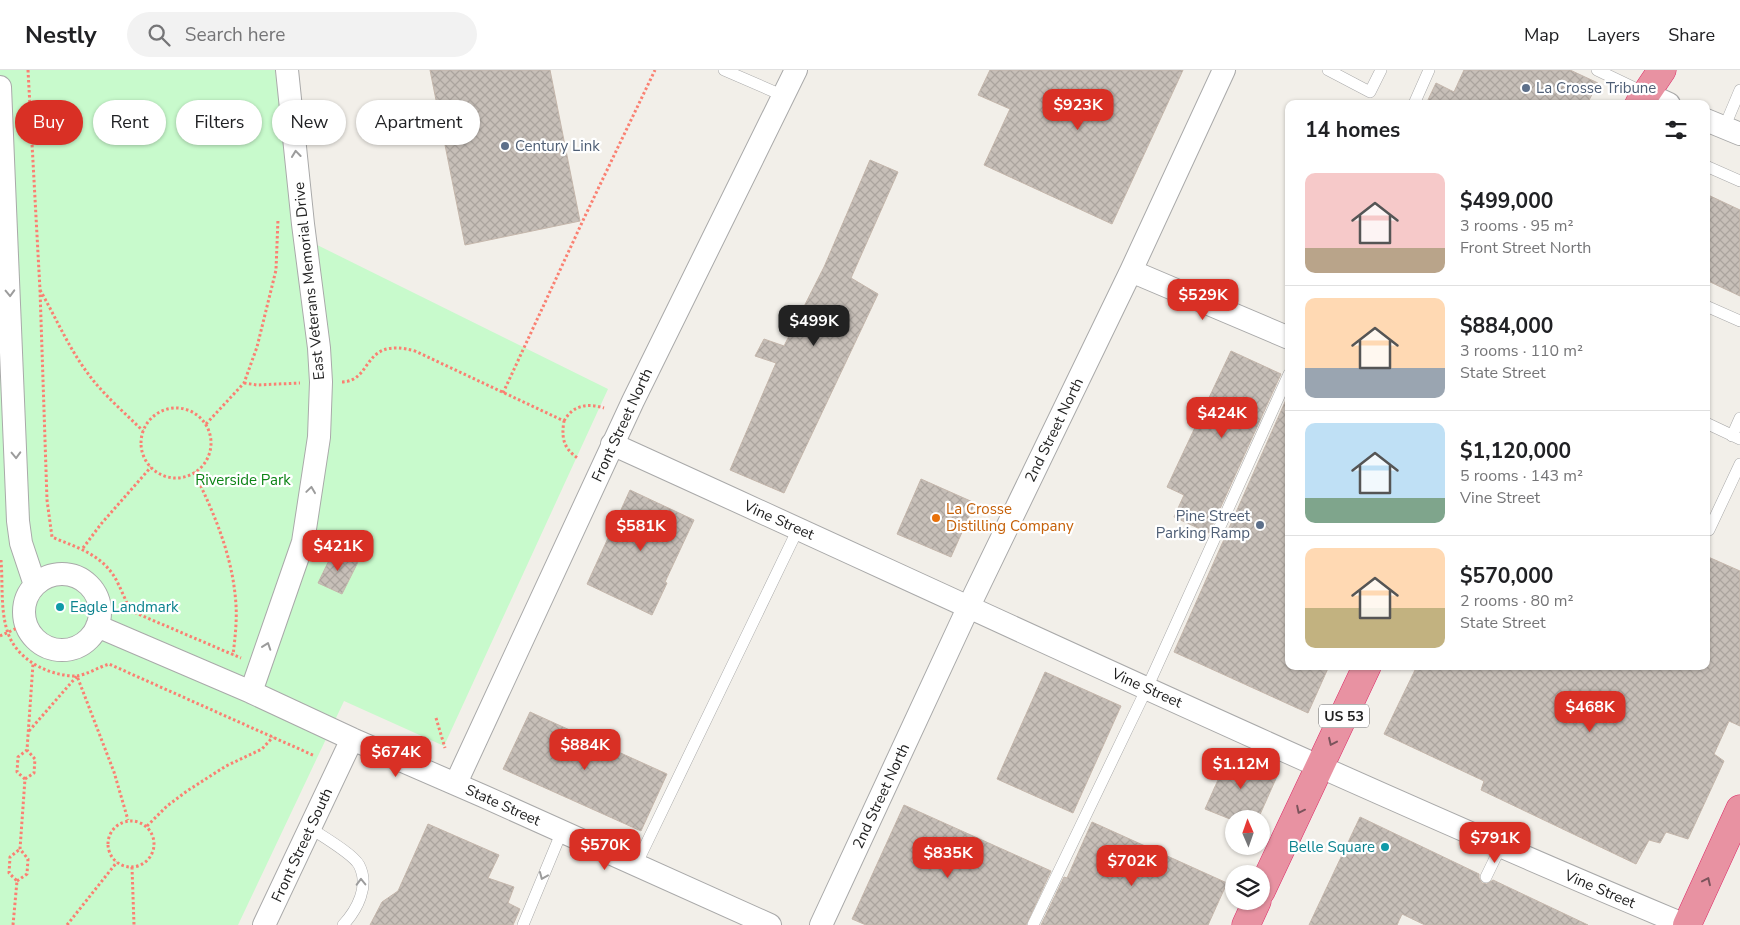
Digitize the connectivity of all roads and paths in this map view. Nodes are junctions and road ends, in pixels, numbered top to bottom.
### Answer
1 (28, 70) edge
2 (287, 70) edge
3 (655, 70) edge
4 (724, 70) edge
5 (796, 70) edge
6 (1224, 70) edge
7 (1328, 70) edge
8 (1380, 70) edge
9 (1430, 70) edge
10 (1597, 70) edge
11 (1662, 70) edge
12 (0, 87) edge
13 (1740, 90) edge
14 (784, 96) junction
15 (1416, 100) edge
16 (1651, 100) edge
17 (1723, 127) edge
18 (1710, 168) edge
19 (1740, 181) edge
20 (278, 212) dead end
21 (1131, 271) junction
22 (40, 290) junction
23 (1710, 308) edge
24 (1740, 321) edge
25 (1285, 336) edge
26 (321, 382) junction
27 (244, 383) junction
28 (1285, 383) edge
29 (503, 393) junction
30 (604, 408) dead end
31 (1740, 418) edge
32 (564, 421) junction
33 (206, 424) junction
34 (1710, 425) edge
35 (143, 431) junction
36 (1736, 437) edge
37 (612, 444) junction
38 (579, 459) dead end
39 (1740, 464) edge
40 (151, 467) junction
41 (194, 472) junction
42 (798, 529) junction
43 (1710, 530) dead end
44 (83, 548) junction
45 (1, 556) dead end
46 (35, 585) junction
47 (969, 606) junction
48 (97, 626) junction
49 (17, 628) junction
50 (0, 636) edge
51 (233, 655) junction
52 (248, 661) dead end
53 (33, 664) junction
54 (1365, 670) edge
55 (77, 676) junction
56 (1147, 688) junction
57 (251, 692) junction
58 (436, 718) dead end
59 (29, 731) junction
60 (273, 737) junction
61 (352, 739) junction
62 (445, 748) dead end
63 (27, 750) junction
64 (315, 756) dead end
65 (1320, 766) junction
66 (25, 779) junction
67 (456, 783) junction
68 (1740, 809) edge
69 (128, 820) junction
70 (147, 826) junction
71 (310, 828) junction
72 (562, 831) junction
73 (1501, 846) junction
74 (20, 850) junction
75 (117, 862) junction
76 (636, 864) junction
77 (132, 867) junction
78 (1270, 872) edge
79 (1486, 877) dead end
80 (17, 881) junction
81 (1253, 910) edge
82 (12, 925) edge
83 (67, 925) edge
84 (134, 925) edge
85 (264, 925) edge
86 (343, 925) edge
87 (523, 925) edge
88 (770, 925) edge
89 (821, 925) edge
90 (1033, 925) edge
91 (1246, 925) edge
92 (1686, 925) edge

1 - 22 path
26 -> 2 street, East Veterans Memorial Drive
3 - 29 path
4 - 14 lane
5 - 14 street, Front Street North
6 - 21 street, 2nd Street North
7 - 8 lane
9 - 15 lane
10 - 16 lane
11 - 16 highway
12 -> 46 street
13 - 17 lane
14 - 37 street, Front Street North
18 - 19 lane
20 - 27 path
21 - 25 street
21 - 47 street, 2nd Street North
22 - 35 path
22 - 44 path
23 - 24 lane
26 - 27 path
26 - 29 path
57 -> 26 street, East Veterans Memorial Drive
27 - 33 path
28 - 56 lane
29 - 32 path
30 - 32 path
31 - 36 lane
32 - 38 path
33 - 35 path
33 - 41 path
34 - 36 lane
35 - 40 path
37 - 42 street, Vine Street
37 - 67 street, Front Street North
39 - 43 lane
40 - 41 path
40 - 44 path
41 - 51 path
42 - 47 street, Vine Street
42 - 76 lane
44 - 51 path
45 - 49 path
46 - 48 street
46 - 49 street
47 - 56 street, Vine Street
47 - 89 street, 2nd Street North
48 - 49 street
48 - 57 street, State Street
49 - 50 path
49 - 53 path
51 - 52 path
53 - 55 path
53 - 59 path
54 -> 65 highway, US 53
55 - 59 path
55 - 60 path
55 - 69 path
56 - 65 street, Vine Street
56 - 90 lane
57 - 61 street, State Street
58 - 62 path
59 - 63 path
60 - 64 path
60 - 70 path
61 - 67 street, State Street
61 - 71 street, Front Street South
63 - 66 path
63 - 66 path
65 - 73 street, Vine Street
65 -> 78 highway, US 53
66 - 74 path
67 - 72 street, State Street
92 -> 68 highway
69 - 70 path
69 - 75 path
70 - 77 path
71 - 85 street, Front Street South
86 -> 71 lane
72 - 76 street, State Street
72 -> 87 lane
73 - 79 lane
73 - 92 street, Vine Street
74 - 80 path
74 - 80 path
75 - 77 path
75 - 83 path
76 - 88 street, State Street
77 - 84 path
80 - 82 path
81 - 91 highway

